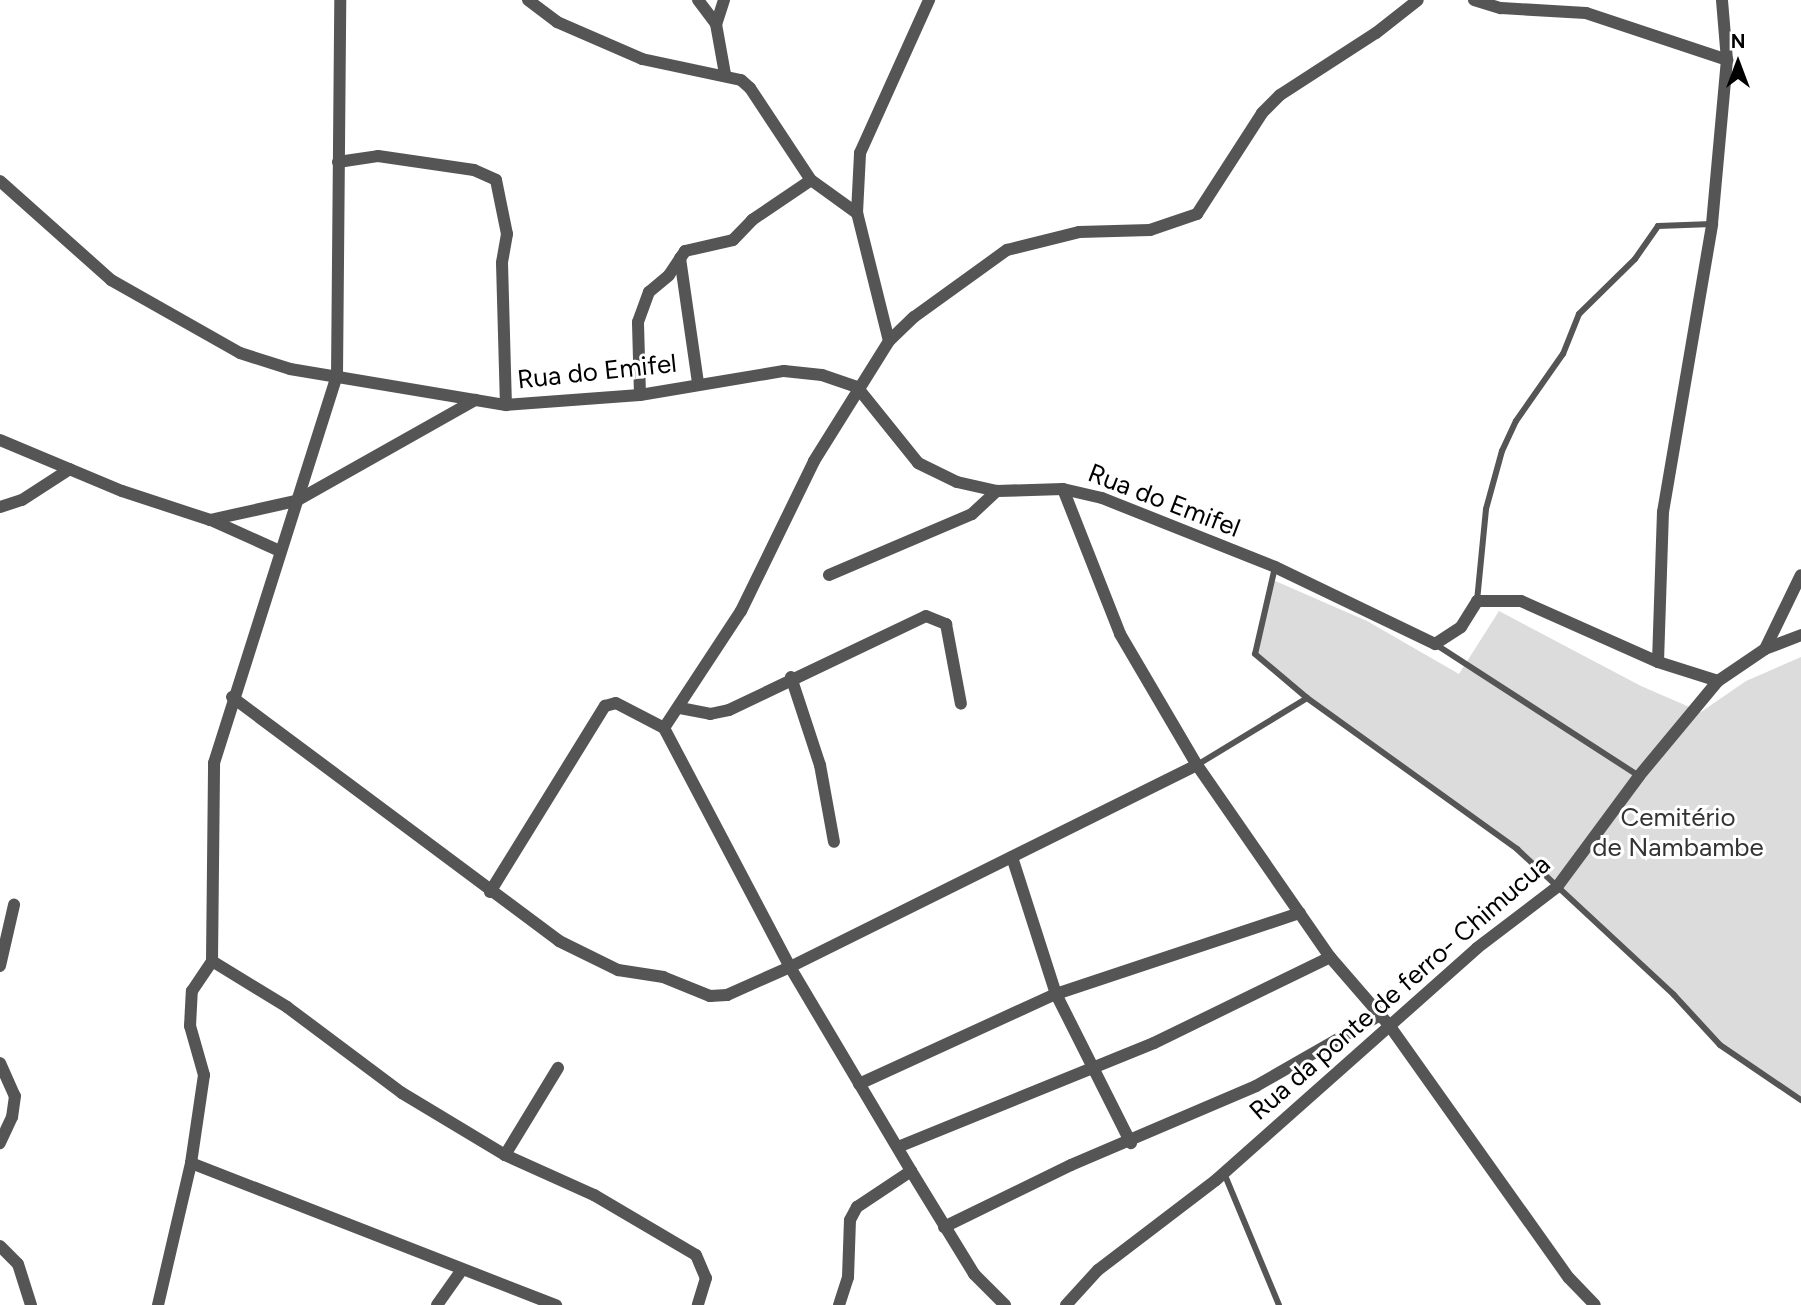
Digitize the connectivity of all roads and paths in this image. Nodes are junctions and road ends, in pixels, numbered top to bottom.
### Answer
1 (340, 0) edge
2 (528, 0) edge
3 (698, 0) edge
4 (724, 0) edge
5 (929, 0) edge
6 (1418, 0) edge
7 (1474, 0) edge
8 (1722, 0) edge
9 (716, 24) junction
10 (1727, 60) junction
11 (725, 74) junction
12 (338, 162) junction
13 (811, 180) junction
14 (0, 181) edge
15 (857, 213) junction
16 (1712, 224) junction
17 (680, 258) junction
18 (889, 341) junction
19 (337, 376) junction
20 (698, 383) junction
21 (857, 387) junction
22 (640, 395) junction
23 (475, 400) junction
24 (506, 405) junction
25 (0, 440) edge
26 (70, 469) junction
27 (1063, 489) junction
28 (997, 491) junction
29 (296, 501) junction
30 (0, 507) edge
31 (210, 520) junction
32 (281, 551) junction
33 (1275, 567) junction
34 (828, 575) dead end
35 (1801, 575) edge
36 (1477, 601) junction
37 (1801, 635) edge
38 (1435, 644) junction
39 (1765, 649) junction
40 (1658, 662) junction
41 (792, 677) junction
42 (1718, 681) junction
43 (232, 697) junction
44 (1307, 698) junction
45 (961, 704) dead end
46 (680, 708) junction
47 (664, 728) junction
48 (1197, 765) junction
49 (1639, 776) junction
50 (834, 842) dead end
51 (1012, 857) junction
52 (1557, 887) junction
53 (490, 892) junction
54 (14, 905) dead end
55 (1300, 913) junction
56 (1330, 957) junction
57 (212, 961) junction
58 (0, 966) edge
59 (790, 967) junction
60 (1056, 994) junction
61 (1380, 1015) junction
62 (1389, 1026) junction
63 (0, 1063) edge
64 (558, 1068) dead end
65 (1094, 1068) junction
66 (859, 1084) junction
67 (1801, 1100) edge
68 (0, 1143) edge
69 (1130, 1143) junction
70 (898, 1147) junction
71 (505, 1155) junction
72 (191, 1163) junction
73 (911, 1171) junction
74 (1224, 1173) junction
75 (944, 1227) junction
76 (0, 1247) edge
77 (461, 1271) junction
78 (31, 1305) edge
79 (158, 1305) edge
80 (437, 1305) edge
81 (556, 1305) edge
82 (698, 1305) edge
83 (839, 1305) edge
84 (1005, 1305) edge
85 (1066, 1305) edge
86 (1279, 1305) edge
87 (1595, 1305) edge

1 - 12 street
2 - 11 street
3 - 9 street
4 - 9 street
5 - 15 street
6 - 18 street
7 - 10 street
8 - 10 street
9 - 11 street
10 - 16 street
11 - 13 street
12 - 19 street
12 - 24 street
13 - 15 street
13 - 17 street
14 - 19 street, Rua do Emifel
15 - 18 street
16 - 36 lane
16 - 40 street
17 - 20 street
17 - 22 street
18 - 21 street
19 - 23 street, Rua do Emifel
19 - 29 street
20 - 21 street, Rua do Emifel
20 - 22 street, Rua do Emifel
21 - 28 street, Rua do Emifel
21 - 46 street
22 - 24 street, Rua do Emifel
23 - 24 street, Rua do Emifel
23 - 29 street
25 - 26 street
26 - 30 street
26 - 31 street
27 - 28 street, Rua do Emifel
27 - 33 street, Rua do Emifel
27 - 48 street
28 - 34 street
29 - 31 street
29 - 32 street
31 - 32 street
32 - 43 street
33 - 38 street, Rua do Emifel
33 - 44 lane
35 - 39 street, Rua da ponte de ferro- Chimucua
36 - 38 street
36 - 40 street
37 - 39 street
38 - 49 lane
39 - 42 street, Rua da ponte de ferro- Chimucua
40 - 42 street
41 - 45 street
41 - 46 street
41 - 50 street
42 - 49 street, Rua da ponte de ferro- Chimucua
43 - 53 street
43 - 57 street
44 - 48 lane
44 - 52 lane
46 - 47 street
47 - 53 street
47 - 59 street
48 - 51 street
48 - 55 street
49 - 52 street, Rua da ponte de ferro- Chimucua
51 - 59 street
51 - 60 street
52 - 62 street, Rua da ponte de ferro- Chimucua
52 - 67 lane
53 - 59 street
54 - 58 street
55 - 56 street
55 - 60 street
56 - 61 street
56 - 65 street
57 - 71 street
57 - 72 street
59 - 66 street
60 - 65 street
60 - 66 street
61 - 62 street
61 - 69 street
62 - 74 street, Rua da ponte de ferro- Chimucua
62 - 87 street
63 - 68 street
64 - 71 street
65 - 69 street
65 - 70 street
66 - 70 street
69 - 75 street
70 - 73 street
71 - 82 street
72 - 77 street
72 - 79 street
73 - 75 street
73 - 83 street
74 - 85 street, Rua da ponte de ferro- Chimucua
74 - 86 lane
75 - 84 street
76 - 78 street
77 - 80 street
77 - 81 street

